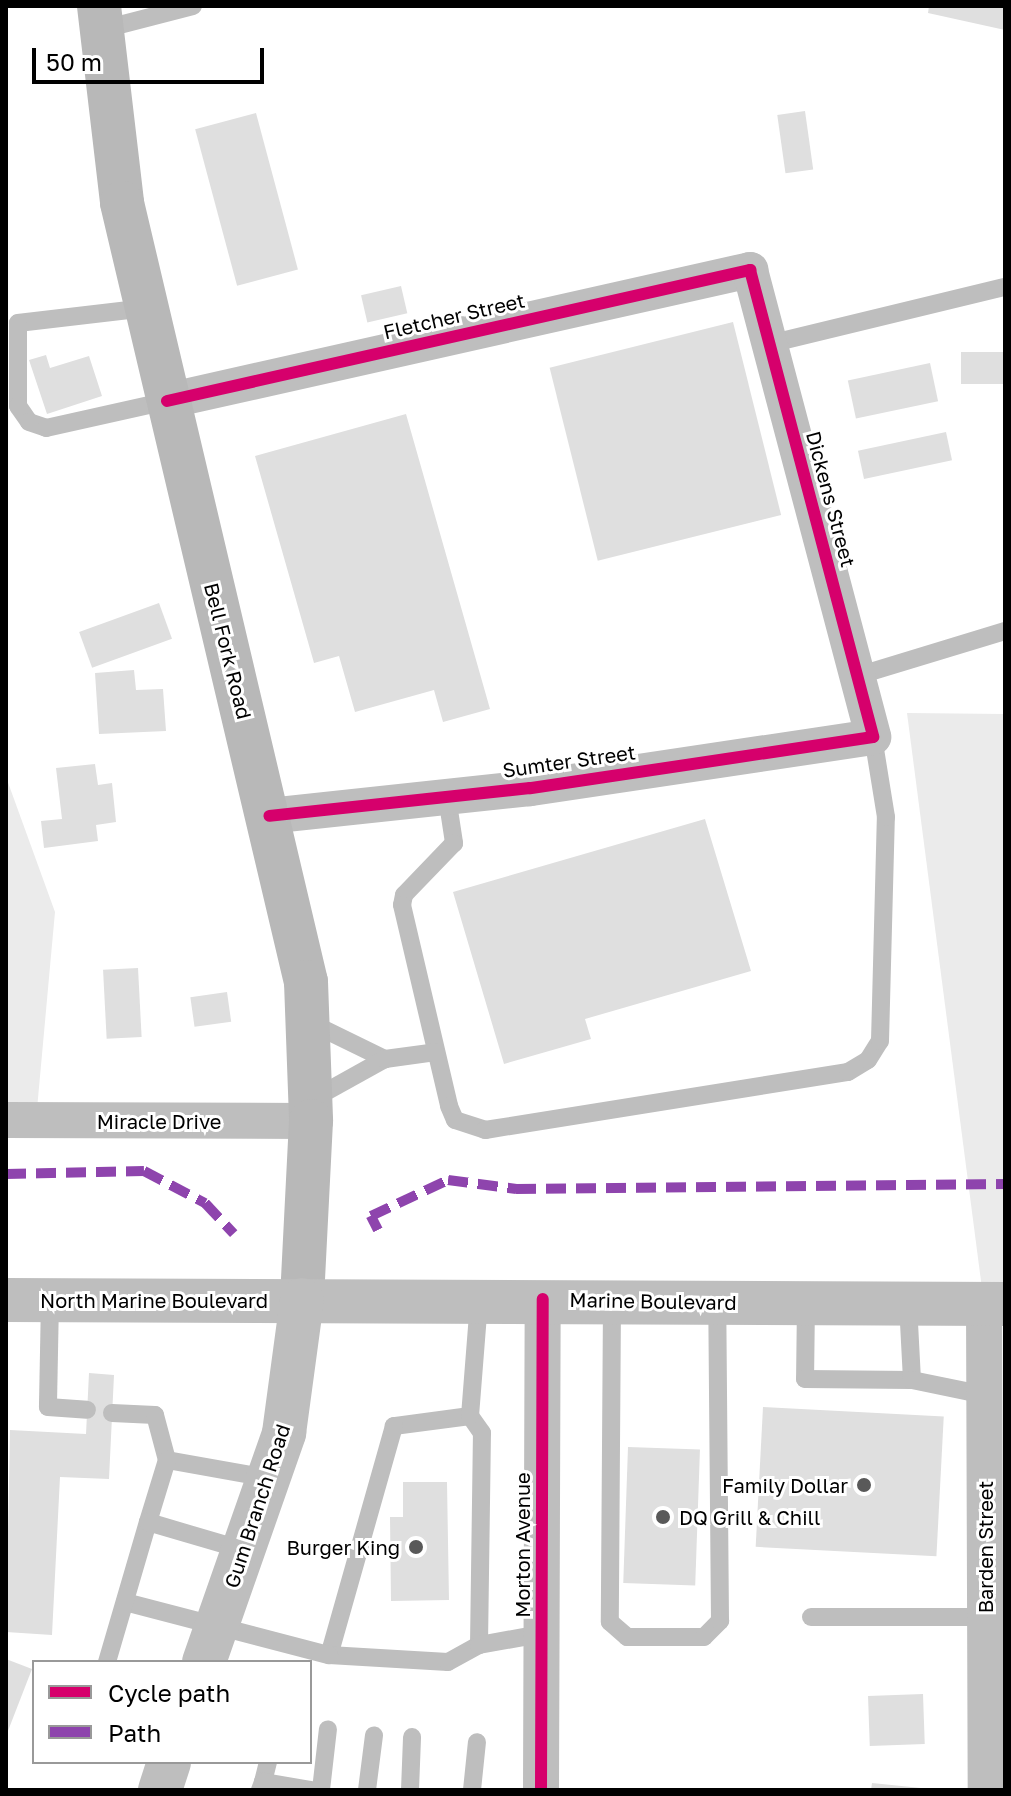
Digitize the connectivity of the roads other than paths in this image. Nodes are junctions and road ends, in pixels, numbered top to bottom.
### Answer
1 (186, 11) edge
2 (99, 18) edge
3 (750, 270) joint
4 (1005, 287) edge
5 (146, 308) junction
6 (769, 344) junction
7 (167, 401) junction
8 (1005, 631) edge
9 (857, 676) junction
10 (873, 737) junction
11 (447, 797) junction
12 (269, 816) junction
13 (307, 1022) junction
14 (436, 1052) junction
15 (385, 1059) junction
16 (311, 1111) junction
17 (6, 1120) edge
18 (479, 1299) junction
19 (543, 1299) junction
20 (6, 1300) edge
21 (50, 1300) junction
22 (302, 1300) junction
23 (612, 1300) junction
24 (717, 1301) junction
25 (806, 1302) junction
26 (908, 1303) junction
27 (995, 1304) edge
28 (912, 1380) junction
29 (985, 1395) junction
30 (87, 1410) dead end
31 (112, 1413) dead end
32 (470, 1416) junction
33 (167, 1460) junction
34 (268, 1478) junction
35 (148, 1522) junction
36 (243, 1550) junction
37 (125, 1602) junction
38 (811, 1617) dead end
39 (992, 1624) edge
40 (541, 1634) junction
41 (211, 1642) edge
42 (479, 1645) junction
43 (329, 1655) junction
44 (108, 1660) edge
45 (328, 1729) dead end
46 (374, 1735) dead end
47 (412, 1737) dead end
48 (477, 1742) dead end
49 (268, 1764) edge
50 (262, 1786) edge
51 (311, 1790) edge
52 (321, 1790) edge
53 (367, 1790) edge
54 (410, 1790) edge
55 (472, 1790) edge
56 (541, 1790) edge
57 (986, 1790) edge

1 - 2 lane
2 - 5 main road, Bell Fork Road
3 - 6 street, Dickens Street
3 - 7 street, Fletcher Street
4 - 6 lane
5 - 7 main road, Bell Fork Road
5 - 7 lane
6 - 9 street, Dickens Street
7 - 12 main road, Bell Fork Road
8 - 9 lane
9 - 10 street, Dickens Street
10 - 11 street, Sumter Street
10 - 14 lane
11 - 12 street, Sumter Street
11 - 14 lane
12 - 13 main road, Bell Fork Road
13 - 15 lane
13 - 16 main road, Bell Fork Road
14 - 15 lane
15 - 16 lane
16 - 17 street, Miracle Drive
16 - 22 main road, Bell Fork Road
18 - 19 main road, Marine Boulevard
18 - 22 main road, Marine Boulevard
18 - 32 lane
19 - 23 main road, Marine Boulevard
19 - 40 street, Morton Avenue
20 - 21 main road, North Marine Boulevard
21 - 22 main road, North Marine Boulevard
21 - 30 lane
22 - 34 main road, Gum Branch Road
23 - 24 main road, Marine Boulevard
23 - 24 lane
24 - 25 main road, Marine Boulevard
25 - 26 main road, Marine Boulevard
25 - 28 lane
26 - 27 main road, Marine Boulevard
26 - 28 lane
27 - 29 street, Barden Street
28 - 29 lane
29 - 39 street, Barden Street
31 - 33 lane
32 - 42 lane
32 - 43 lane
33 - 34 lane
33 - 35 lane
34 - 36 main road, Gum Branch Road
35 - 36 lane
35 - 37 lane
36 - 41 main road, Gum Branch Road
37 - 41 lane
37 - 44 lane
38 - 39 lane
39 - 57 street, Barden Street
40 - 42 lane
40 - 56 street, Morton Avenue
41 - 43 lane
42 - 43 lane
45 - 52 lane
46 - 53 lane
47 - 54 lane
48 - 55 lane
49 - 50 lane
50 - 51 lane

